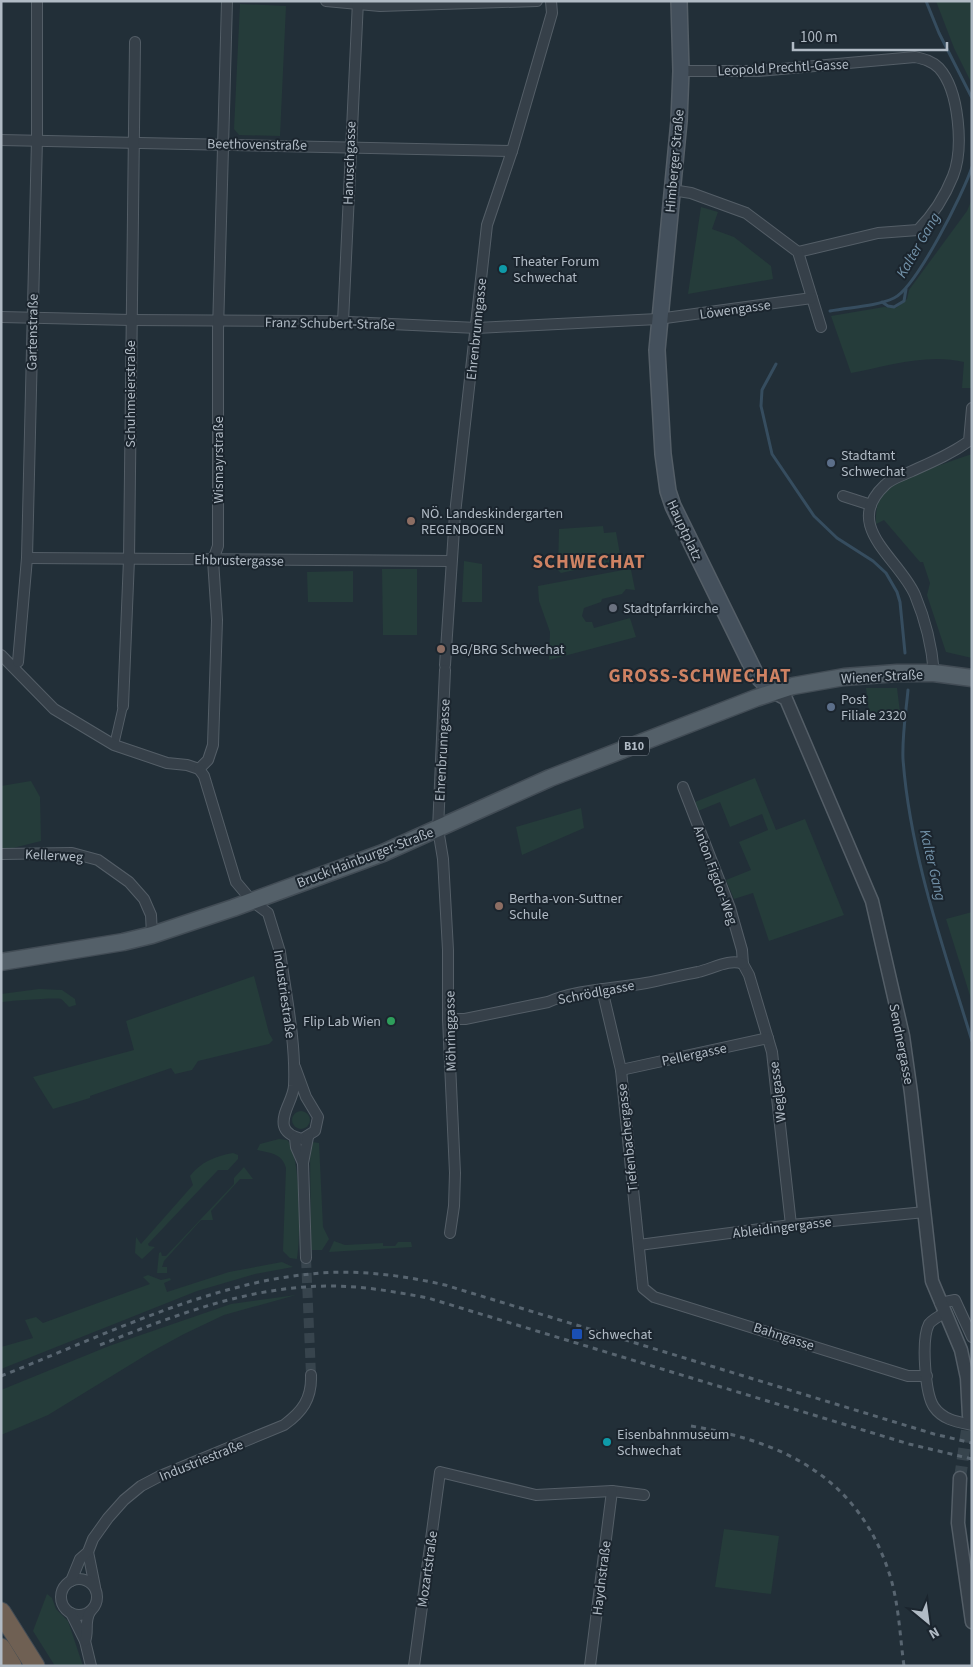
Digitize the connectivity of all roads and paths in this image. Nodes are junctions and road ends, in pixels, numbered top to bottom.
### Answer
1 (37, 1) edge
2 (227, 1) edge
3 (326, 1) edge
4 (536, 1) edge
5 (552, 1) edge
6 (679, 1) edge
7 (358, 3) edge
8 (135, 42) dead end
9 (681, 71) junction
10 (37, 139) junction
11 (1, 140) edge
12 (134, 142) junction
13 (224, 143) junction
14 (350, 146) junction
15 (512, 151) junction
16 (672, 190) junction
17 (798, 252) junction
18 (812, 298) junction
19 (1, 317) edge
20 (32, 318) junction
21 (658, 319) junction
22 (131, 320) junction
23 (218, 320) junction
24 (343, 322) junction
25 (821, 327) dead end
26 (477, 328) junction
27 (972, 408) edge
28 (843, 496) dead end
29 (870, 505) junction
30 (27, 558) junction
31 (129, 559) junction
32 (213, 560) junction
33 (451, 561) junction
34 (1, 655) edge
35 (18, 662) joint
36 (18, 673) junction
37 (934, 673) junction
38 (969, 678) edge
39 (773, 692) junction
40 (123, 706) joint
41 (114, 746) junction
42 (199, 769) junction
43 (683, 787) dead end
44 (438, 829) junction
45 (1, 854) edge
46 (252, 901) junction
47 (152, 935) junction
48 (1, 962) edge
49 (743, 964) junction
50 (602, 989) junction
51 (448, 1020) junction
52 (768, 1038) junction
53 (295, 1067) junction
54 (620, 1070) junction
55 (312, 1107) junction
56 (289, 1108) junction
57 (308, 1137) junction
58 (295, 1138) junction
59 (303, 1163) junction
60 (925, 1212) junction
61 (792, 1225) junction
62 (450, 1233) dead end
63 (639, 1245) junction
64 (306, 1258) tunnel mouth
65 (643, 1288) joint
66 (942, 1308) junction
67 (972, 1337) edge
68 (311, 1375) tunnel mouth
69 (927, 1376) junction
70 (970, 1420) edge
71 (960, 1478) tunnel mouth
72 (612, 1491) junction
73 (644, 1495) dead end
74 (88, 1552) junction
75 (71, 1581) junction
76 (95, 1588) junction
77 (1, 1612) edge
78 (90, 1612) junction
79 (71, 1613) junction
80 (972, 1622) edge
81 (85, 1641) junction
82 (1, 1648) edge
83 (12, 1666) edge
84 (35, 1666) edge
85 (91, 1666) edge
86 (414, 1666) edge
87 (590, 1666) edge

1 - 10 street, Gartenstraße
2 - 13 street, Wismayrstraße
3 - 7 street
4 - 7 street
5 - 15 street, Ehrenbrunngasse
6 - 9 main road, Himberger Straße
7 - 14 street, Hanuschgasse
8 - 12 street, Schuhmeierstraße
9 - 16 main road, Himberger Straße
9 - 17 street, Leopold Prechtl-Gasse
10 - 11 street, Beethovenstraße
10 - 12 street, Beethovenstraße
10 - 20 street, Gartenstraße
12 - 13 street, Beethovenstraße
12 - 22 street, Schuhmeierstraße
13 - 14 street, Beethovenstraße
13 - 23 street, Wismayrstraße
14 - 15 street, Beethovenstraße
14 - 24 street, Hanuschgasse
15 - 26 street, Ehrenbrunngasse
16 - 17 street
16 - 21 main road, Himberger Straße
17 - 18 street
18 - 21 street, Löwengasse
18 - 25 street
19 - 20 street, Franz Schubert-Straße
20 - 22 street, Franz Schubert-Straße
20 - 30 street, Gartenstraße
21 - 26 street, Franz Schubert-Straße
21 - 39 main road, Hauptplatz
22 - 23 street, Franz Schubert-Straße
22 - 31 street, Schuhmeierstraße
23 - 24 street, Franz Schubert-Straße
23 - 32 street, Wismayrstraße
24 - 26 street, Franz Schubert-Straße
26 - 33 street, Ehrenbrunngasse
27 - 29 street
28 - 29 street
29 - 37 street
30 - 31 street, Ehbrustergasse
30 - 35 street, Gartenstraße
31 - 32 street, Ehbrustergasse
31 - 40 street, Schuhmeierstraße
32 - 33 street, Ehbrustergasse
32 - 42 street, Wismayrstraße
33 - 44 street, Ehrenbrunngasse
34 - 36 street
35 - 36 street
36 - 41 street
37 - 38 main road, Wiener Straße / B10
37 - 39 main road, Wiener Straße / B10
39 - 44 main road, Bruck Hainburger-Straße / B10
39 - 60 street, Sendnergasse
40 - 41 street, Schuhmeierstraße
41 - 42 street
42 - 46 street
43 - 49 street, Anton Figdor-Weg
44 - 46 main road, Bruck Hainburger-Straße / B10
44 - 51 street, Möhringgasse
45 - 47 street, Kellerweg
46 - 47 main road, Bruck Hainburger-Straße / B10
46 - 53 street, Industriestraße
47 - 48 main road, Bruck Hainburger-Straße / B10
49 - 50 street, Schrödlgasse
49 - 52 street, Weglgasse
50 - 51 street, Schrödlgasse
50 - 54 street, Tiefenbachergasse
51 - 62 street, Möhringgasse
52 - 54 street, Pellergasse
52 - 61 street, Weglgasse
53 - 55 street, Industriestraße
53 - 56 street, Industriestraße
54 - 63 street, Tiefenbachergasse
55 - 56 street
55 - 57 street, Industriestraße
56 - 58 street, Industriestraße
57 - 58 street
57 - 59 street, Industriestraße
58 - 59 street, Industriestraße
59 - 64 street, Industriestraße
60 - 61 street, Ableidingergasse
60 - 66 street, Sendnergasse
61 - 63 street, Ableidingergasse
63 - 65 street, Tiefenbachergasse
65 - 69 street, Bahngasse
66 - 67 street
66 - 69 street
66 - 70 street, Sendnergasse
68 - 74 street, Industriestraße
69 - 70 street
71 - 80 street
72 - 73 street
72 - 86 street, Mozartstraße
72 - 87 street, Haydnstraße
74 - 75 street, Industriestraße
74 - 76 street
75 - 76 street
75 - 79 street
76 - 78 street
77 - 84 highway
78 - 79 street
78 - 81 street
79 - 81 street
81 - 85 street
82 - 83 highway

